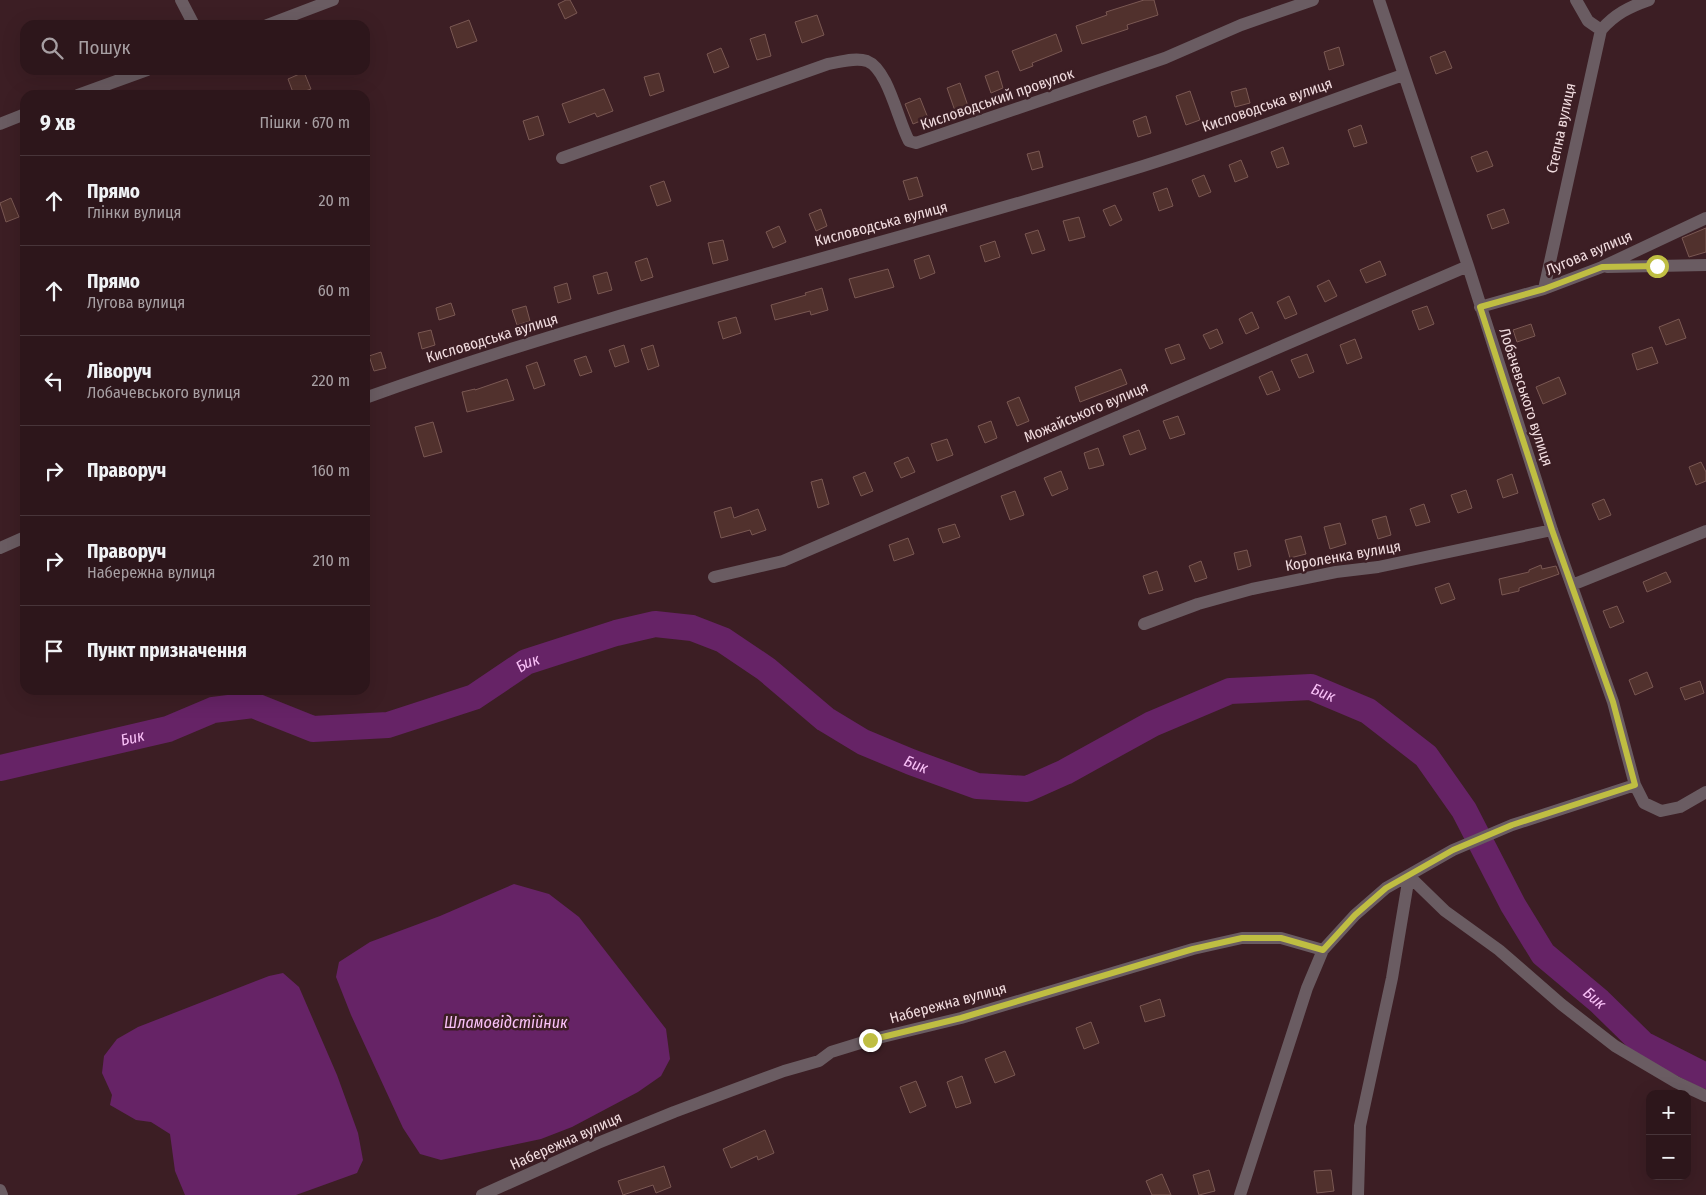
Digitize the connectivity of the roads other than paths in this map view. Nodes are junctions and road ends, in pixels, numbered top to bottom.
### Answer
1 (181, 0) edge
2 (333, 0) edge
3 (1313, 0) edge
4 (1379, 0) edge
5 (1576, 0) edge
6 (1649, 0) edge
7 (191, 20) edge
8 (280, 20) edge
9 (1601, 30) junction
10 (133, 75) edge
11 (1403, 75) junction
12 (92, 90) edge
13 (20, 116) edge
14 (0, 124) edge
15 (562, 158) dead end
16 (1706, 218) edge
17 (1706, 264) edge
18 (1468, 266) junction
19 (1602, 267) junction
20 (1544, 289) junction
21 (1480, 307) junction
22 (370, 396) edge
23 (1552, 530) junction
24 (1706, 531) edge
25 (20, 539) edge
26 (0, 548) edge
27 (714, 577) dead end
28 (1572, 585) junction
29 (1144, 624) dead end
30 (1635, 785) junction
31 (1706, 792) edge
32 (1409, 876) junction
33 (1323, 950) junction
34 (1706, 1096) edge
35 (0, 1190) edge
36 (2, 1195) edge
37 (482, 1195) edge
38 (1240, 1195) edge
39 (1358, 1195) edge

1 - 7 street
2 - 8 street
3 - 15 street, Кисловодський провулок
4 - 11 street, Лобачевського вулиця
5 - 9 street
6 - 9 street
9 - 20 street, Степна вулиця
10 - 12 street
11 - 18 street, Лобачевського вулиця
11 - 22 street, Кисловодська вулиця
13 - 14 street
16 - 19 street, Лугова вулиця
17 - 19 street
18 - 21 street, Лобачевського вулиця
18 - 27 street, Можайського вулиця
19 - 20 street, Лугова вулиця
20 - 21 street, Лугова вулиця
21 - 23 street, Лобачевського вулиця
23 - 28 street, Лобачевського вулиця
23 - 29 street, Короленка вулиця
24 - 28 street
25 - 26 street
28 - 30 street, Лобачевського вулиця
30 - 31 street, Лобачевського вулиця
30 - 32 street
32 - 33 street
32 - 34 street
32 - 39 street
33 - 37 street, Набережна вулиця
33 - 38 street
35 - 36 street

